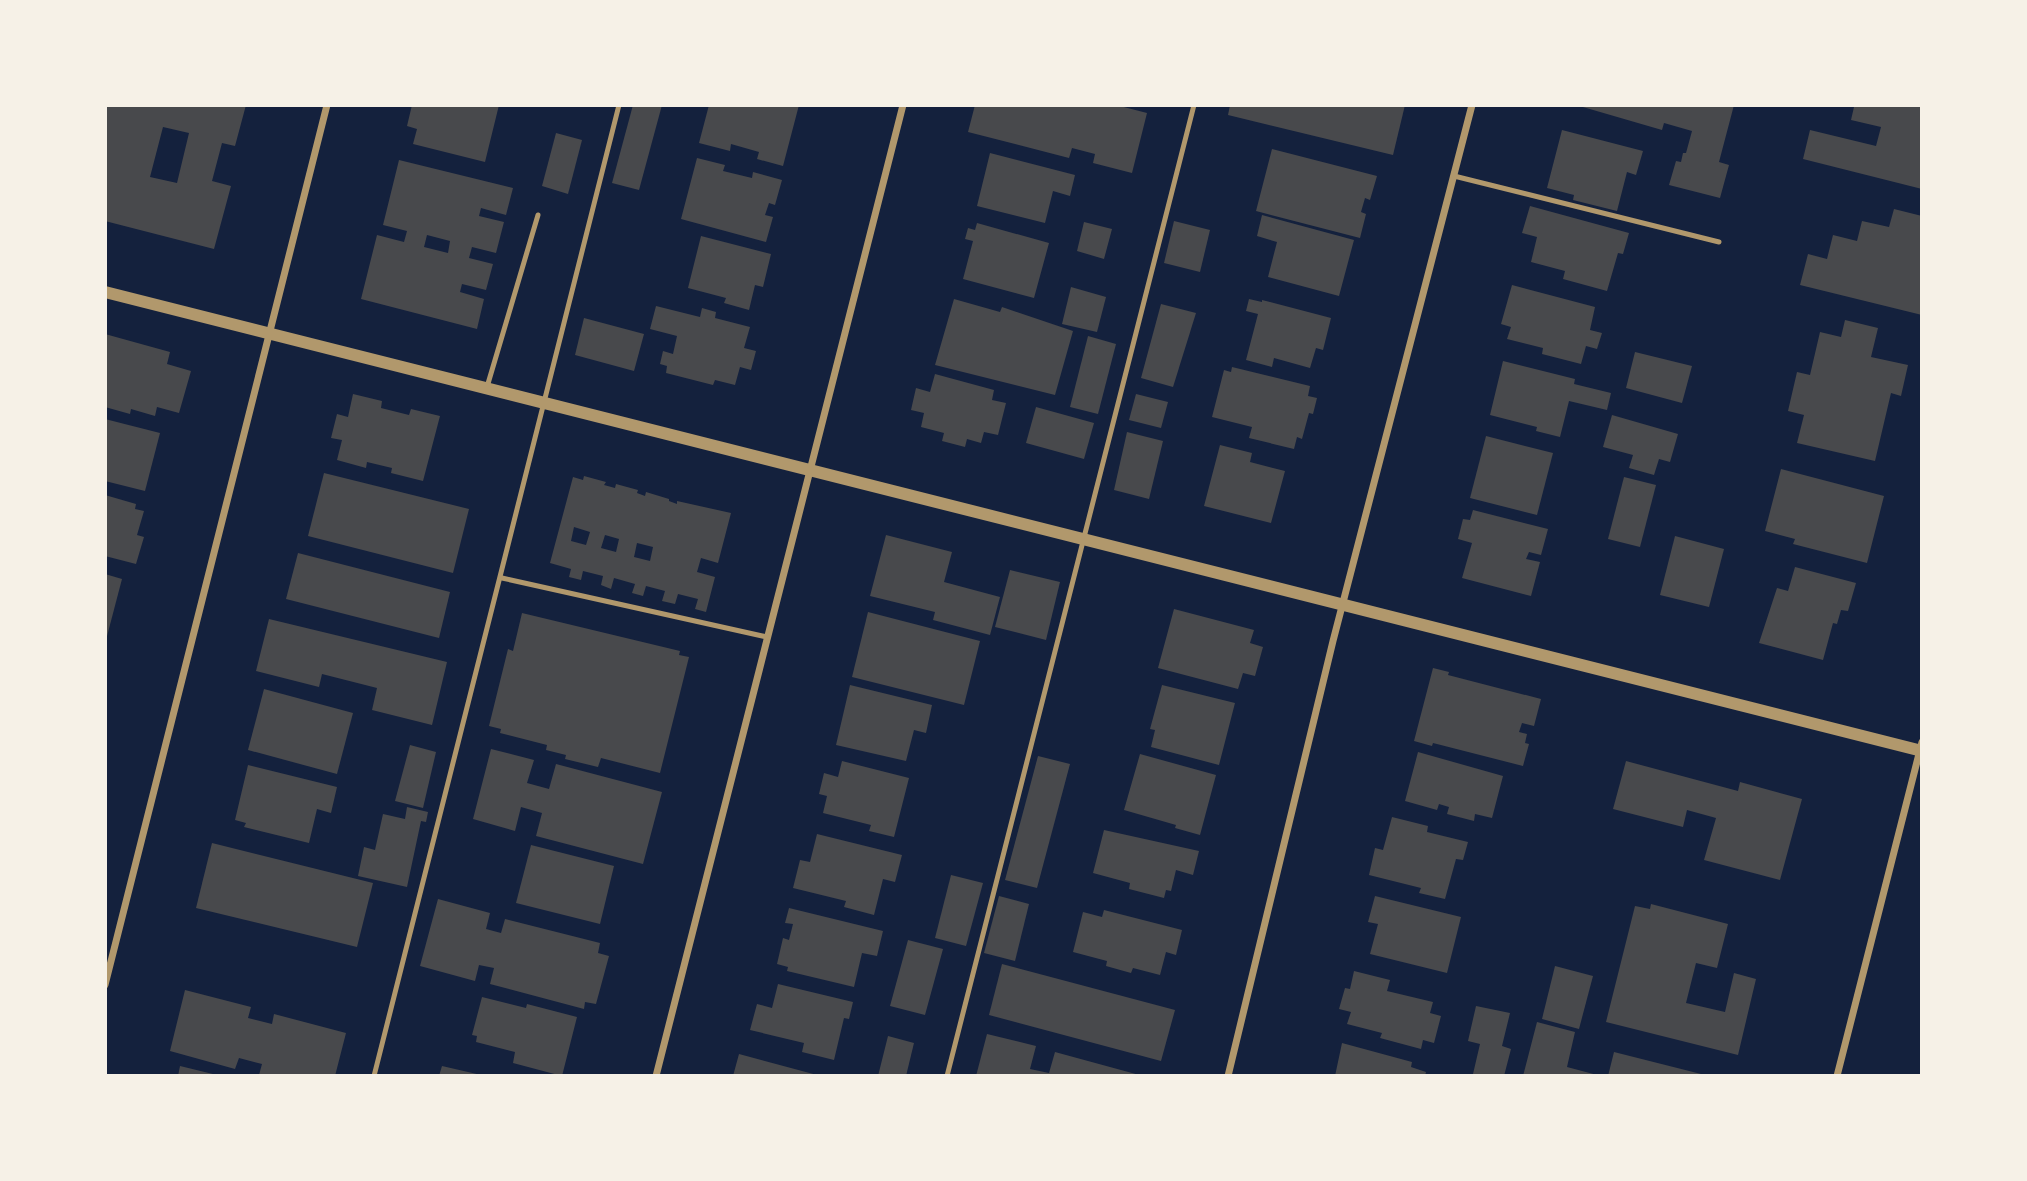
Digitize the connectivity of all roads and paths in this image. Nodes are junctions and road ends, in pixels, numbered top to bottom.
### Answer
1 (327, 105) edge
2 (619, 105) edge
3 (903, 105) edge
4 (1194, 105) edge
5 (1472, 105) edge
6 (1454, 176) junction
7 (538, 215) dead end
8 (1719, 242) dead end
9 (105, 292) edge
10 (269, 333) junction
11 (487, 388) junction
12 (544, 402) junction
13 (809, 469) junction
14 (1084, 539) junction
15 (502, 578) junction
16 (1342, 604) junction
17 (767, 637) junction
18 (1921, 748) edge
19 (105, 985) edge
20 (374, 1076) edge
21 (656, 1076) edge
22 (947, 1076) edge
23 (1228, 1076) edge
24 (1837, 1076) edge

1 - 10 street
2 - 12 lane
3 - 13 street
4 - 14 lane
5 - 6 street
6 - 8 lane
6 - 16 street
7 - 11 lane
9 - 10 street
10 - 11 street
10 - 19 street
11 - 12 street
12 - 13 street
12 - 15 lane
13 - 14 street
13 - 17 street
14 - 16 street
14 - 22 lane
15 - 17 lane
15 - 20 lane
16 - 18 street
16 - 23 street
17 - 21 street
18 - 24 street

